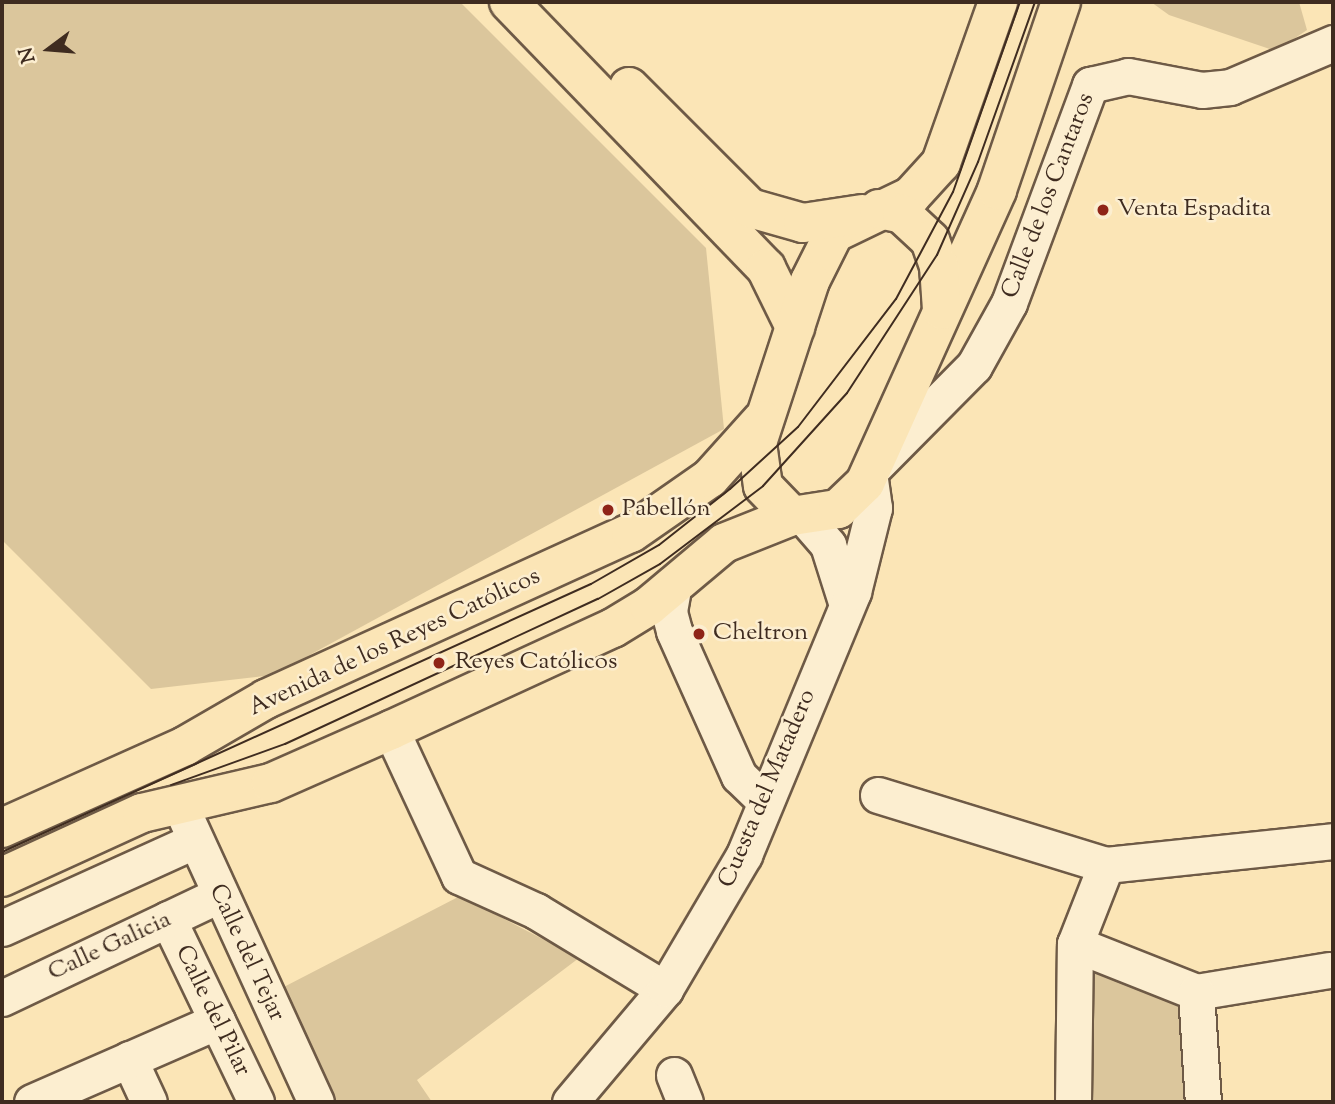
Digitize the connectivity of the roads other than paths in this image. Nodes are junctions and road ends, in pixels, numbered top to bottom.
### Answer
1 (509, 2) edge
2 (546, 2) edge
3 (998, 2) edge
4 (1061, 2) edge
5 (1333, 43) edge
6 (873, 211) junction
7 (942, 315) junction
8 (795, 327) junction
9 (762, 420) junction
10 (871, 471) junction
11 (798, 517) junction
12 (674, 583) junction
13 (845, 599) junction
14 (391, 730) junction
15 (878, 795) dead end
16 (765, 801) junction
17 (179, 803) junction
18 (2, 828) edge
19 (194, 841) junction
20 (1333, 841) edge
21 (1106, 865) junction
22 (2, 877) edge
23 (219, 895) junction
24 (168, 919) junction
25 (2, 928) edge
26 (1075, 944) junction
27 (1329, 970) dead end
28 (665, 989) junction
29 (1196, 992) junction
30 (2, 998) edge
31 (217, 1021) junction
32 (130, 1059) junction
33 (37, 1101) edge
34 (149, 1102) edge
35 (256, 1102) edge
36 (316, 1102) edge
37 (570, 1102) edge
38 (1073, 1102) edge
39 (1203, 1102) edge

1 - 8 main road
2 - 6 main road
3 - 6 main road
4 - 7 main road
5 - 10 street, Calle de los Cantaros
6 - 7 main road
6 - 8 main road
7 - 10 main road
8 - 9 main road
9 - 11 main road
9 - 18 main road, Avenida de los Reyes Católicos
10 - 11 main road
10 - 13 street, Cuesta del Matadero
11 - 12 main road
11 - 13 street
12 - 14 main road
12 - 16 street
13 - 16 street, Cuesta del Matadero
14 - 17 main road
14 - 28 street
15 - 21 street
16 - 28 street, Cuesta del Matadero
17 - 19 street, Calle del Tejar
17 - 22 main road
19 - 23 street, Calle del Tejar
19 - 25 street
20 - 21 street
21 - 26 street
23 - 24 street, Calle Galicia
23 - 36 street, Calle del Tejar
24 - 30 street, Calle Galicia
24 - 31 street, Calle del Pilar
26 - 29 street
26 - 38 street
27 - 29 street
28 - 37 street, Cuesta del Matadero
29 - 39 street
31 - 32 street
31 - 35 street, Calle del Pilar
32 - 33 street
32 - 34 street

